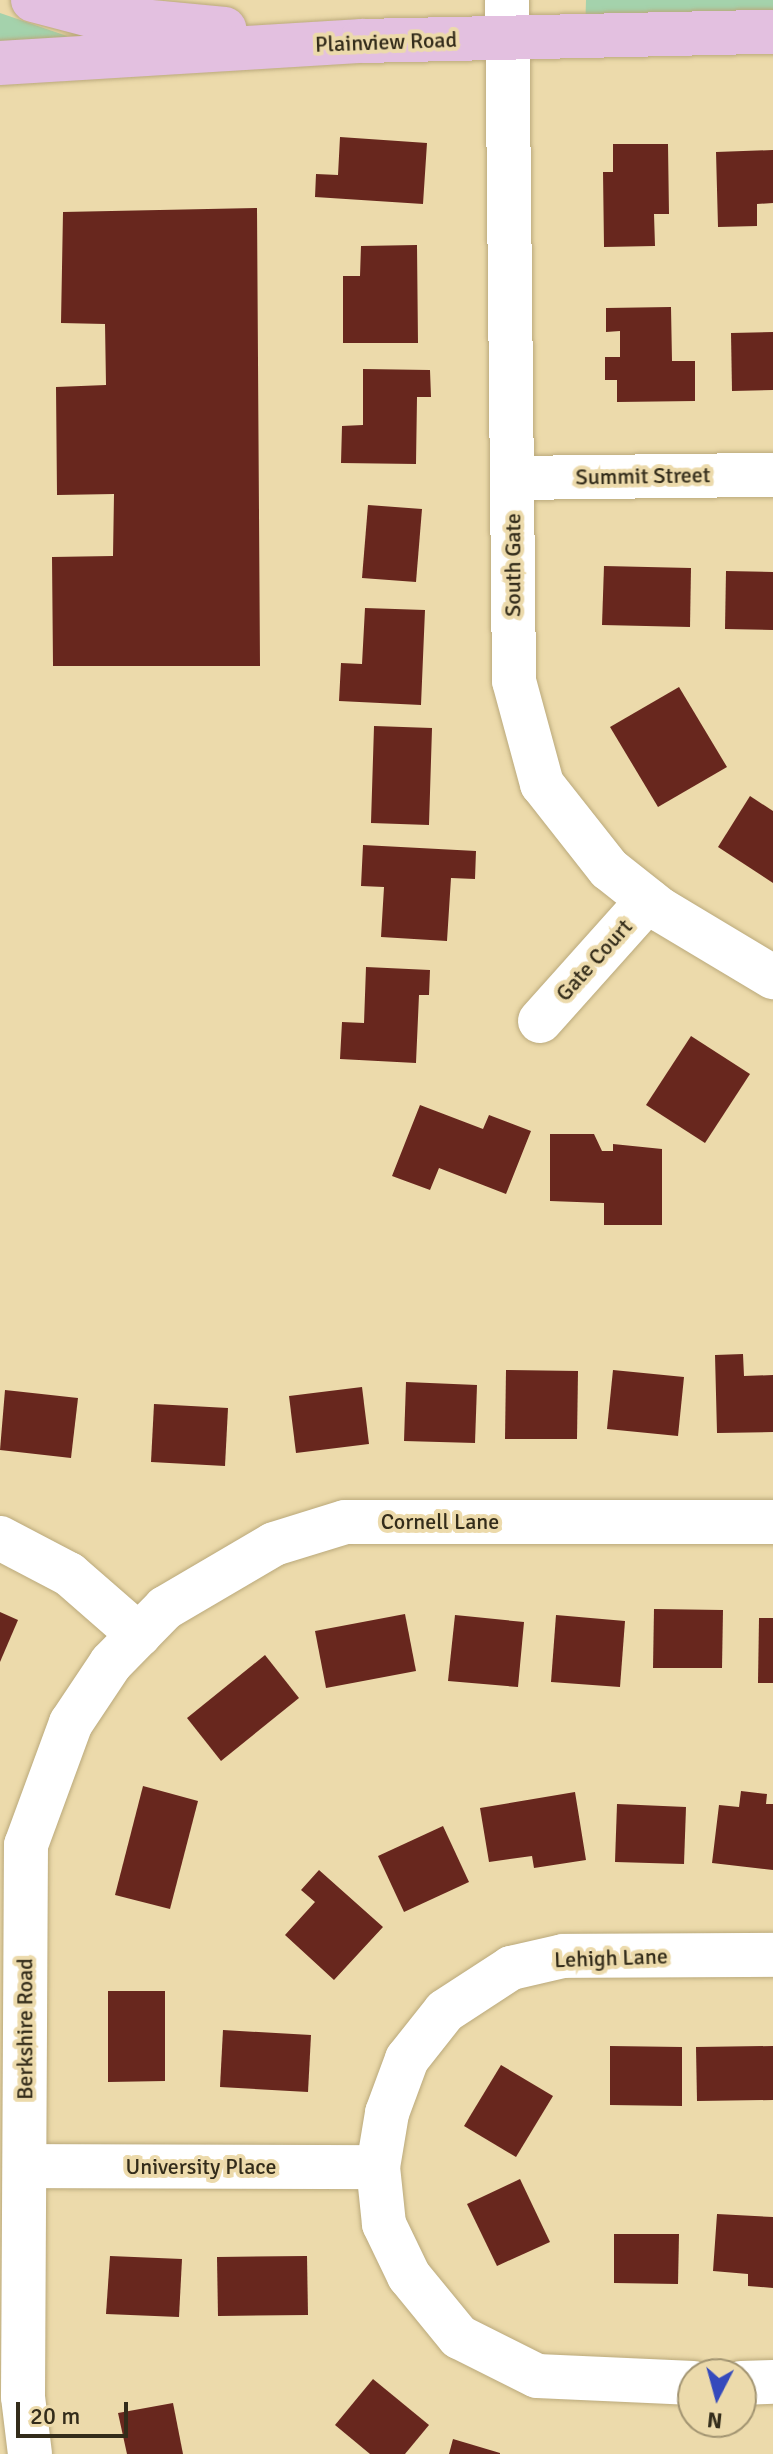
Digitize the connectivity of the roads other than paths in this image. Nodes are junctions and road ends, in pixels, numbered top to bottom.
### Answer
1 (33, 0) edge
2 (507, 19) edge
3 (773, 32) edge
4 (362, 41) junction
5 (0, 63) edge
6 (773, 475) edge
7 (513, 478) junction
8 (648, 900) junction
9 (773, 977) edge
10 (540, 1021) dead end
11 (773, 1522) edge
12 (0, 1538) edge
13 (139, 1635) junction
14 (773, 1955) edge
15 (25, 2166) junction
16 (378, 2167) junction
17 (677, 2382) edge
18 (30, 2454) edge

1 - 4 main road
2 - 3 main road, Plainview Road
2 - 4 main road, Plainview Road
2 - 7 street, South Gate
4 - 5 main road, Plainview Road
6 - 7 street, Summit Street
7 - 8 street, South Gate
8 - 9 street, South Gate
8 - 10 street, Gate Court
11 - 13 street, Cornell Lane
12 - 13 street
13 - 15 street, Berkshire Road
14 - 16 street, Lehigh Lane
15 - 16 street, University Place
15 - 18 street, Berkshire Road
16 - 17 street

